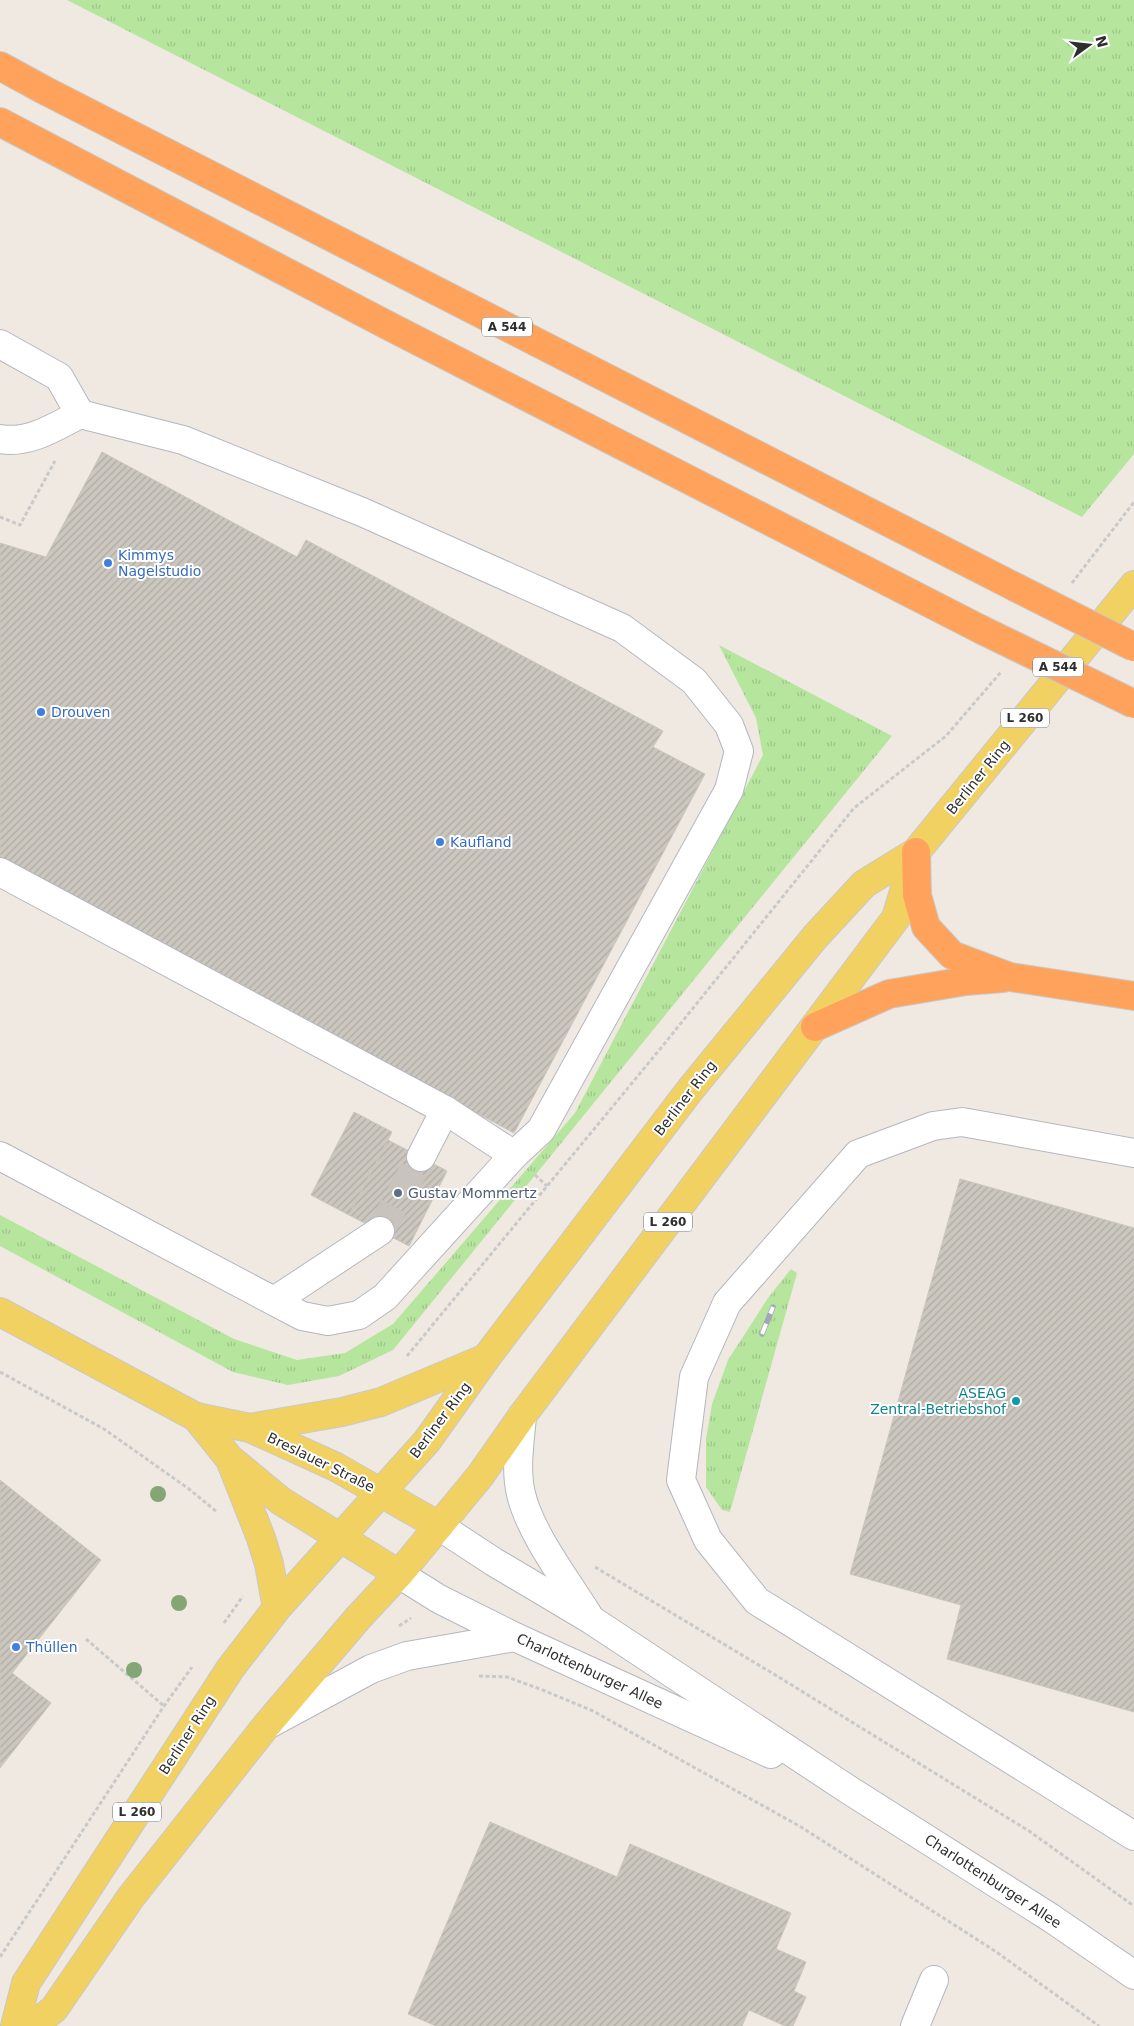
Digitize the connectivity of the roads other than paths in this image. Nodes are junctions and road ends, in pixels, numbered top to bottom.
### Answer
1 (0, 66) edge
2 (0, 122) edge
3 (0, 344) edge
4 (80, 414) junction
5 (0, 439) edge
6 (1134, 585) edge
7 (1134, 647) edge
8 (1134, 704) edge
9 (916, 852) junction
10 (0, 872) edge
11 (1010, 977) junction
12 (1134, 996) edge
13 (815, 1027) junction
14 (445, 1110) junction
15 (1134, 1153) edge
16 (514, 1155) junction
17 (0, 1156) edge
18 (421, 1157) tunnel mouth
19 (380, 1231) tunnel mouth
20 (274, 1301) junction
21 (0, 1312) edge
22 (486, 1358) junction
23 (522, 1416) junction
24 (196, 1417) junction
25 (250, 1428) junction
26 (229, 1458) junction
27 (382, 1492) junction
28 (439, 1526) junction
29 (339, 1537) junction
30 (399, 1574) junction
31 (277, 1608) junction
32 (590, 1619) junction
33 (515, 1637) junction
34 (266, 1726) junction
35 (849, 1790) junction
36 (1134, 1836) edge
37 (1134, 1975) edge
38 (934, 1980) dead end
39 (15, 2026) edge
40 (32, 2026) edge
41 (915, 2026) edge

1 - 7 highway, A 544, bridge
2 - 8 highway, A 544, bridge
3 - 4 street
4 - 5 street
4 - 16 street
6 - 9 main road, Berliner Ring / L 260
9 - 11 highway
9 - 13 main road, Berliner Ring / L 260
9 - 22 main road, Berliner Ring / L 260
10 - 14 street
11 - 12 highway
11 - 13 highway
13 - 23 main road, Berliner Ring / L 260
14 - 16 street
14 - 18 street
15 - 36 street
16 - 20 street
17 - 20 street
19 - 20 street
21 - 24 main road, Breslauer Straße
22 - 25 main road
22 - 27 main road, Berliner Ring / L 260
23 - 28 main road, Berliner Ring / L 260
23 - 32 street
24 - 25 main road, Breslauer Straße
24 - 26 main road, Breslauer Straße
25 - 27 main road, Breslauer Straße
26 - 29 main road, Breslauer Straße
26 - 31 main road
27 - 28 main road, Breslauer Straße
27 - 29 main road, Berliner Ring / L 260
28 - 30 main road, Berliner Ring / L 260
28 - 32 street, Charlottenburger Allee
29 - 30 main road, Charlottenburger Allee
29 - 31 main road, Berliner Ring / L 260
30 - 33 street, Charlottenburger Allee
30 - 34 main road, Berliner Ring / L 260
31 - 39 main road, Berliner Ring / L 260
32 - 35 street, Charlottenburger Allee
33 - 34 street
33 - 35 street, Charlottenburger Allee
34 - 40 main road, Berliner Ring / L 260
35 - 37 street, Charlottenburger Allee
38 - 41 street

